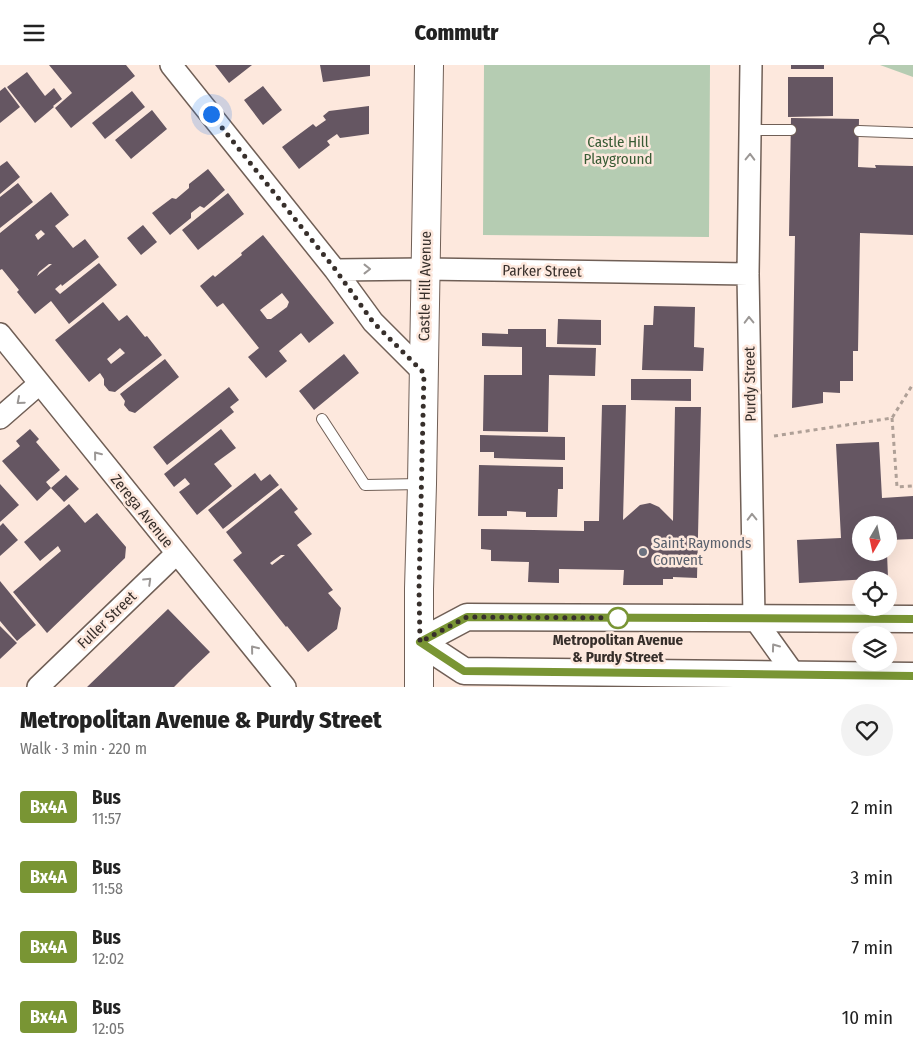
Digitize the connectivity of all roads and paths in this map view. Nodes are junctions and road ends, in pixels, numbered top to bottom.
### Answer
1 (171, 65) edge
2 (429, 65) edge
3 (751, 65) edge
4 (750, 130) junction
5 (791, 131) dead end
6 (859, 131) dead end
7 (913, 133) edge
8 (335, 269) junction
9 (425, 269) junction
10 (748, 274) junction
11 (0, 334) edge
12 (424, 373) junction
13 (39, 384) junction
14 (913, 384) edge
15 (0, 418) edge
16 (892, 418) junction
17 (322, 419) dead end
18 (774, 436) dead end
19 (422, 484) junction
20 (913, 486) edge
21 (177, 553) junction
22 (754, 619) junction
23 (913, 619) edge
24 (420, 642) junction
25 (913, 677) edge
26 (800, 681) edge
27 (38, 687) edge
28 (285, 687) edge
29 (419, 687) edge

1 - 8 street
2 - 9 main road, Castle Hill Avenue
3 - 4 street, Purdy Street
4 - 5 lane
10 -> 4 street, Purdy Street
6 - 7 lane
8 -> 9 street, Parker Street
8 - 12 street
9 - 10 street, Parker Street
9 - 12 main road, Castle Hill Avenue
22 -> 10 street, Purdy Street
11 - 13 street, Zerega Avenue
12 - 19 main road, Castle Hill Avenue
13 -> 15 street
21 -> 13 street, Zerega Avenue
14 - 16 path
16 - 18 path
16 - 20 path
17 - 19 lane
19 - 24 main road, Castle Hill Avenue
27 -> 21 street, Fuller Street
28 -> 21 street, Zerega Avenue
22 - 23 street
22 - 24 street
26 -> 22 street
24 - 26 street
24 - 29 main road, Castle Hill Avenue
25 - 26 street

